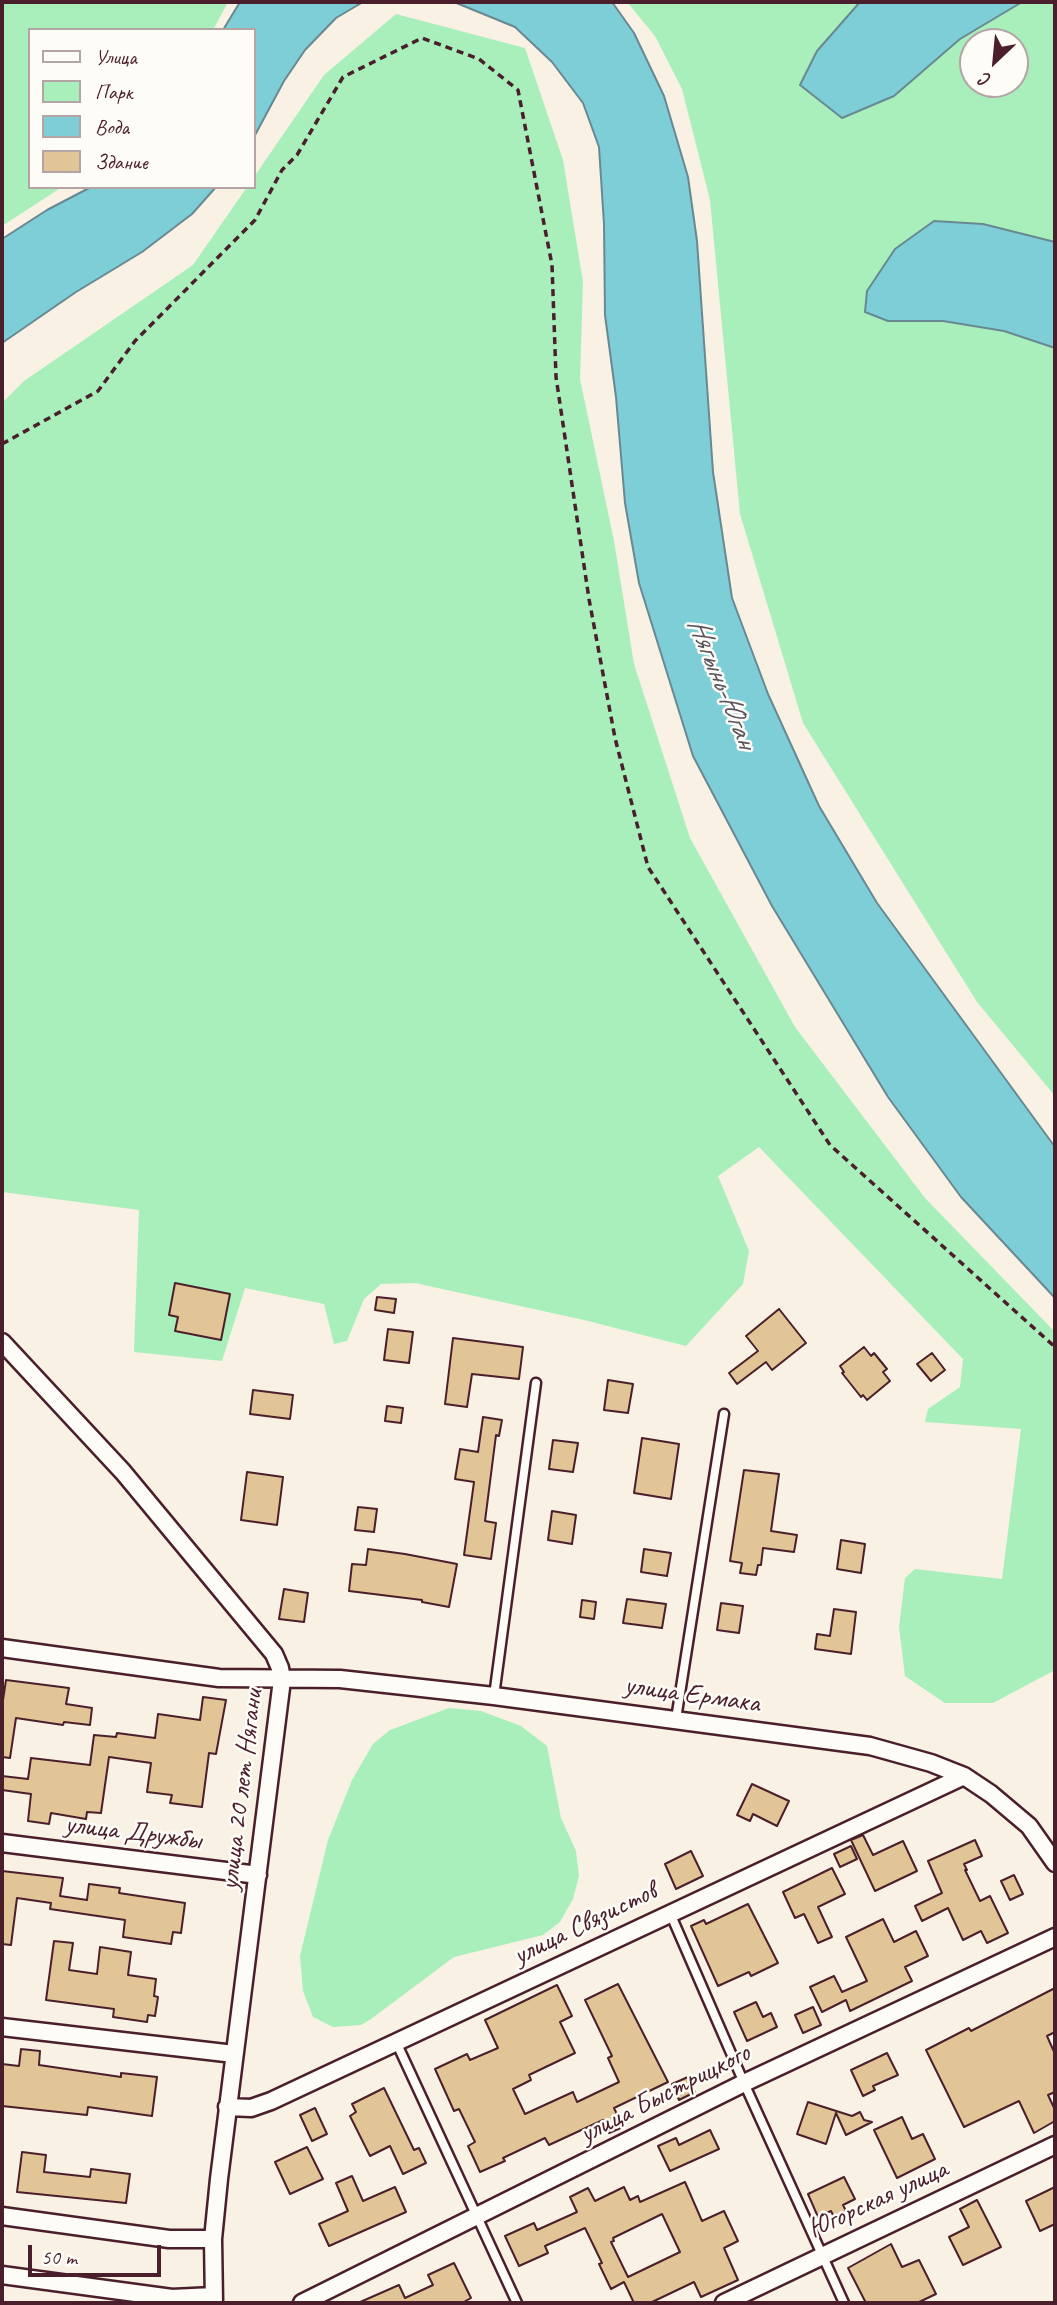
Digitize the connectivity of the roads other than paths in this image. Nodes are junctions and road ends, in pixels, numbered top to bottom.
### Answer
1 (2, 1342) edge
2 (536, 1383) dead end
3 (724, 1414) dead end
4 (2, 1648) edge
5 (282, 1680) junction
6 (494, 1696) junction
7 (677, 1718) junction
8 (964, 1776) junction
9 (2, 1843) edge
10 (1055, 1863) edge
11 (258, 1875) junction
12 (670, 1912) junction
13 (1055, 1937) edge
14 (2, 2027) edge
15 (397, 2043) junction
16 (234, 2054) junction
17 (744, 2083) junction
18 (226, 2107) junction
19 (1055, 2145) edge
20 (2, 2216) edge
21 (477, 2218) junction
22 (213, 2239) junction
23 (822, 2255) junction
24 (2, 2275) edge
25 (214, 2300) edge
26 (302, 2303) edge
27 (517, 2303) edge
28 (724, 2303) edge
29 (844, 2303) edge

1 - 5 street, улица 20 лет Нягани
2 - 6 lane
3 - 7 lane
4 - 5 street, улица Ермака
5 - 6 street, улица Ермака
5 - 11 street, улица 20 лет Нягани
6 - 7 street, улица Ермака
7 - 8 street, улица Ермака
8 - 10 street, улица Ермака
8 - 12 street, улица Связистов
9 - 11 street, улица Дружбы
11 - 16 street, улица 20 лет Нягани
12 - 15 street, улица Связистов
12 - 17 lane
13 - 17 street, улица Быстрицкого
14 - 16 street
15 - 18 street, улица Связистов
15 - 21 lane
16 - 18 street, улица 20 лет Нягани
17 - 21 street, улица Быстрицкого
17 - 23 lane
18 - 22 street, улица 20 лет Нягани
19 - 23 street, Югорская улица
20 - 22 street
21 - 26 street, улица Быстрицкого
21 - 27 lane
22 - 25 street, улица 20 лет Нягани
23 - 28 street, Югорская улица
23 - 29 lane
24 - 25 street

